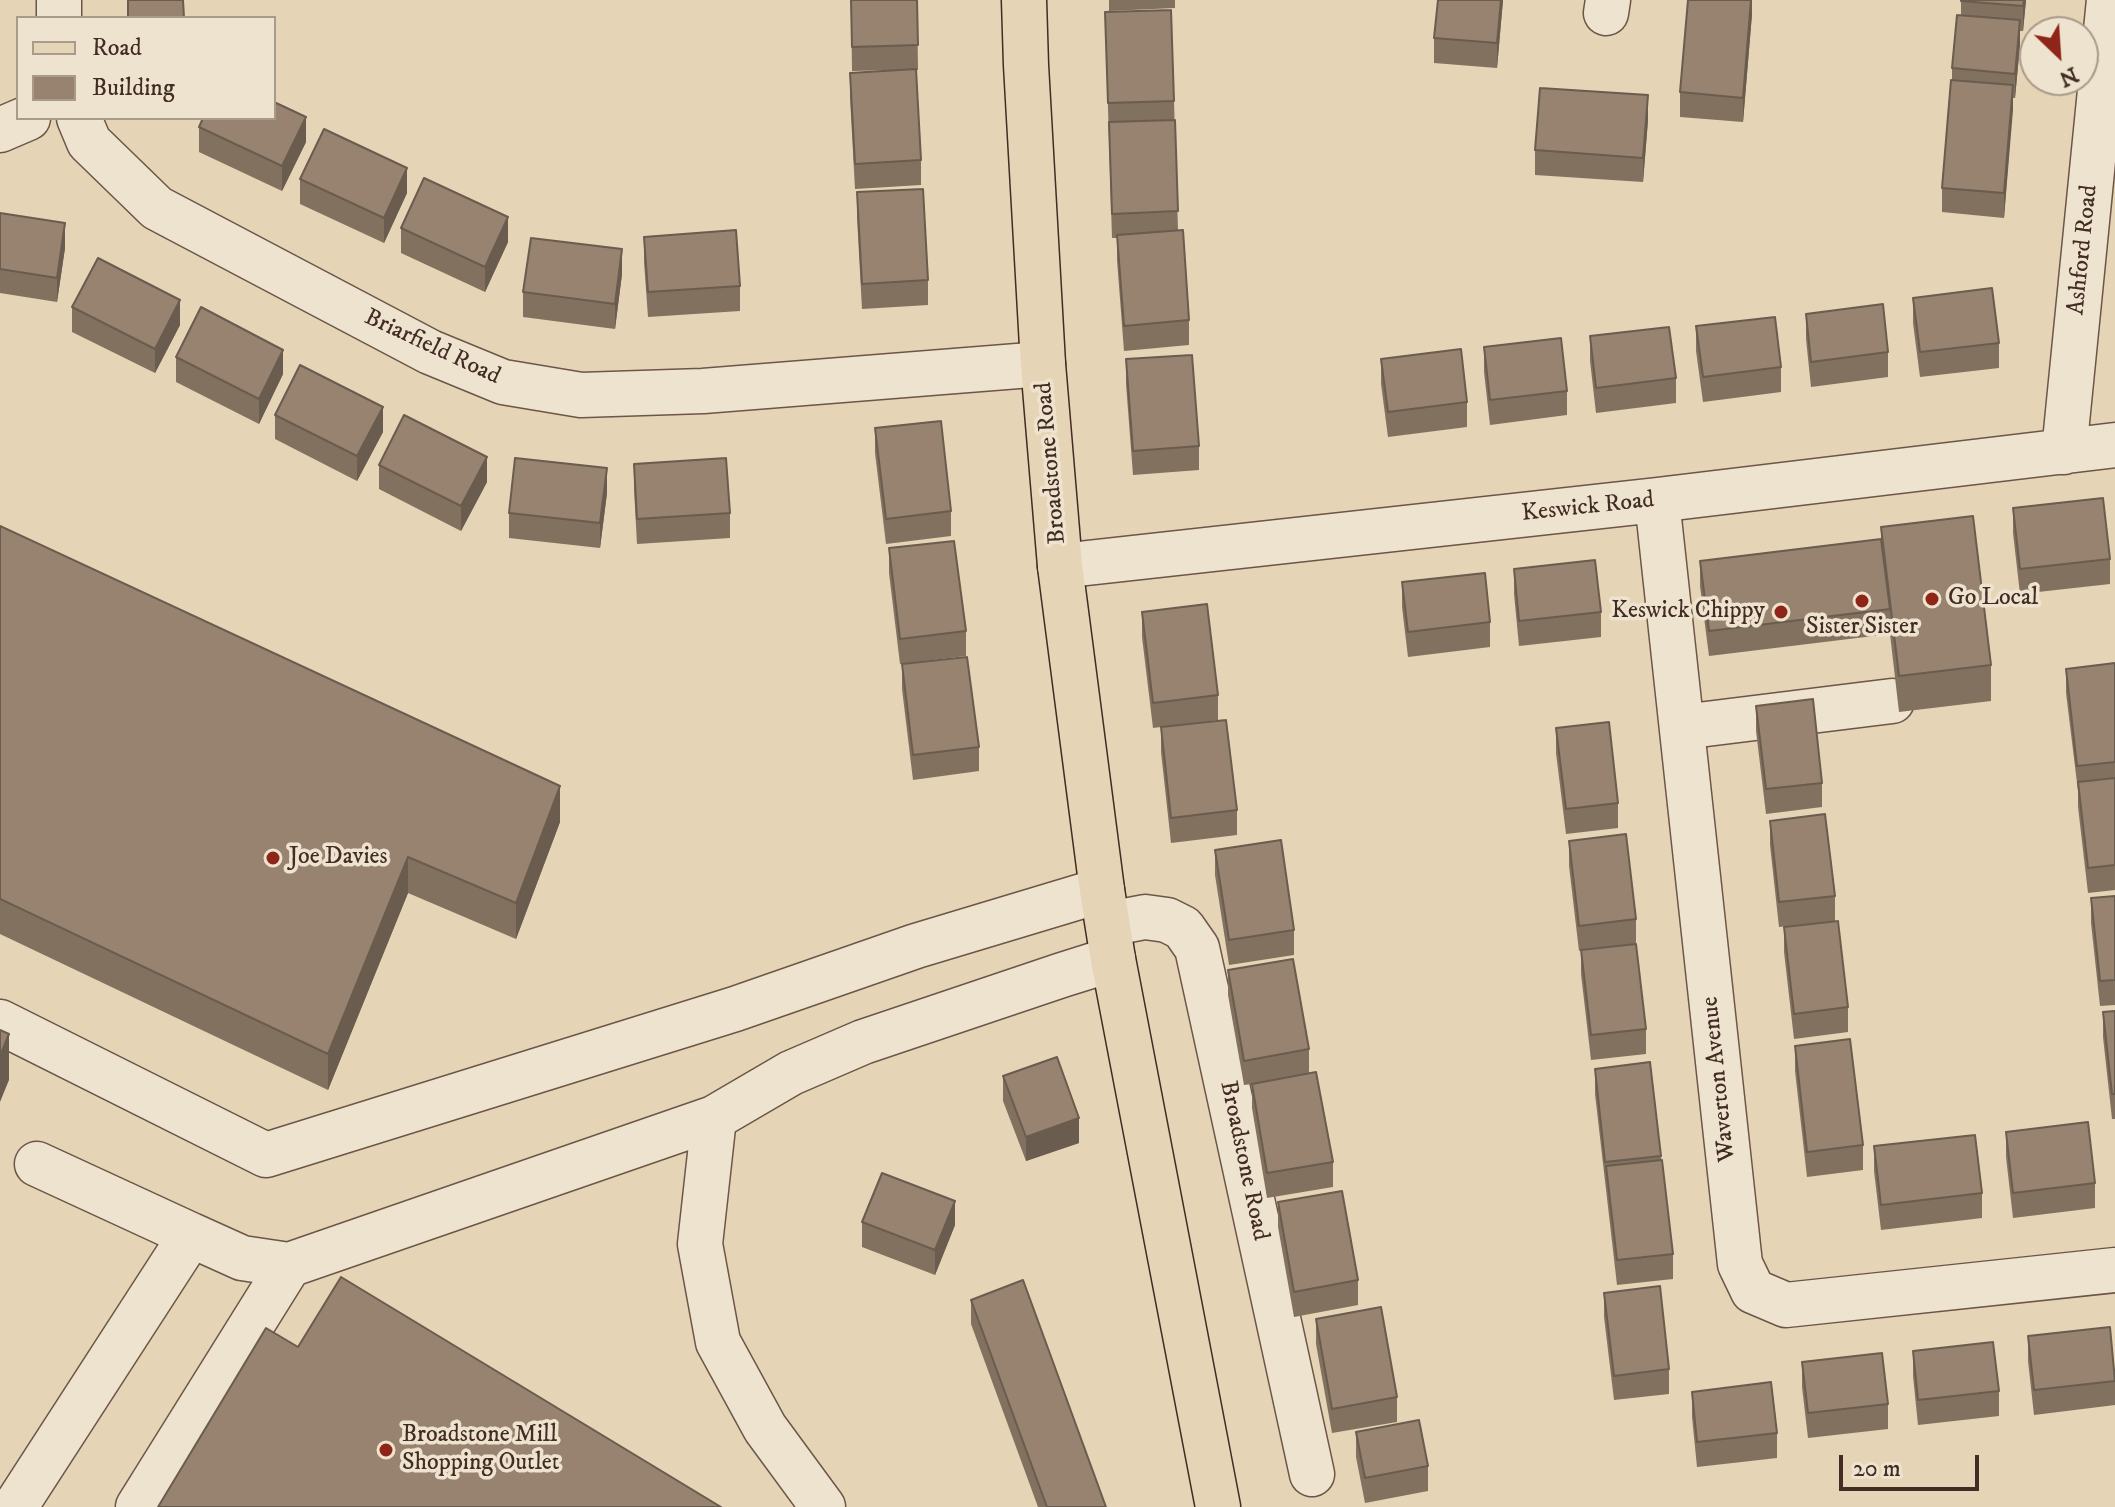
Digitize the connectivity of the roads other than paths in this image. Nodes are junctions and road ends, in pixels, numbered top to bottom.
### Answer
1 (1024, 0) edge
2 (2109, 0) edge
3 (23, 120) edge
4 (80, 120) edge
5 (0, 130) edge
6 (1043, 364) junction
7 (2115, 445) edge
8 (2064, 452) junction
9 (1657, 500) junction
10 (1060, 566) junction
11 (1892, 701) dead end
12 (1682, 727) junction
13 (1108, 924) junction
14 (0, 1022) edge
15 (714, 1118) junction
16 (37, 1164) dead end
17 (191, 1235) junction
18 (289, 1265) junction
19 (2115, 1270) edge
20 (1312, 1474) dead end
21 (15, 1507) edge
22 (138, 1507) edge
23 (823, 1507) edge
24 (1218, 1507) edge

1 - 6 main road, Broadstone Road
2 - 8 street, Ashford Road
3 - 5 street
4 - 6 street, Briarfield Road
6 - 10 main road, Broadstone Road
7 - 8 street, Keswick Road
8 - 9 street, Keswick Road
9 - 10 street, Keswick Road
9 - 12 street, Waverton Avenue
10 - 13 main road, Broadstone Road
11 - 12 street
12 - 19 street, Waverton Avenue
13 - 14 street
13 - 15 street
13 - 20 street, Broadstone Road
13 - 24 main road, Broadstone Road
15 - 18 street
15 - 23 street
16 - 17 street
17 - 18 street
17 - 21 street
18 - 22 street

